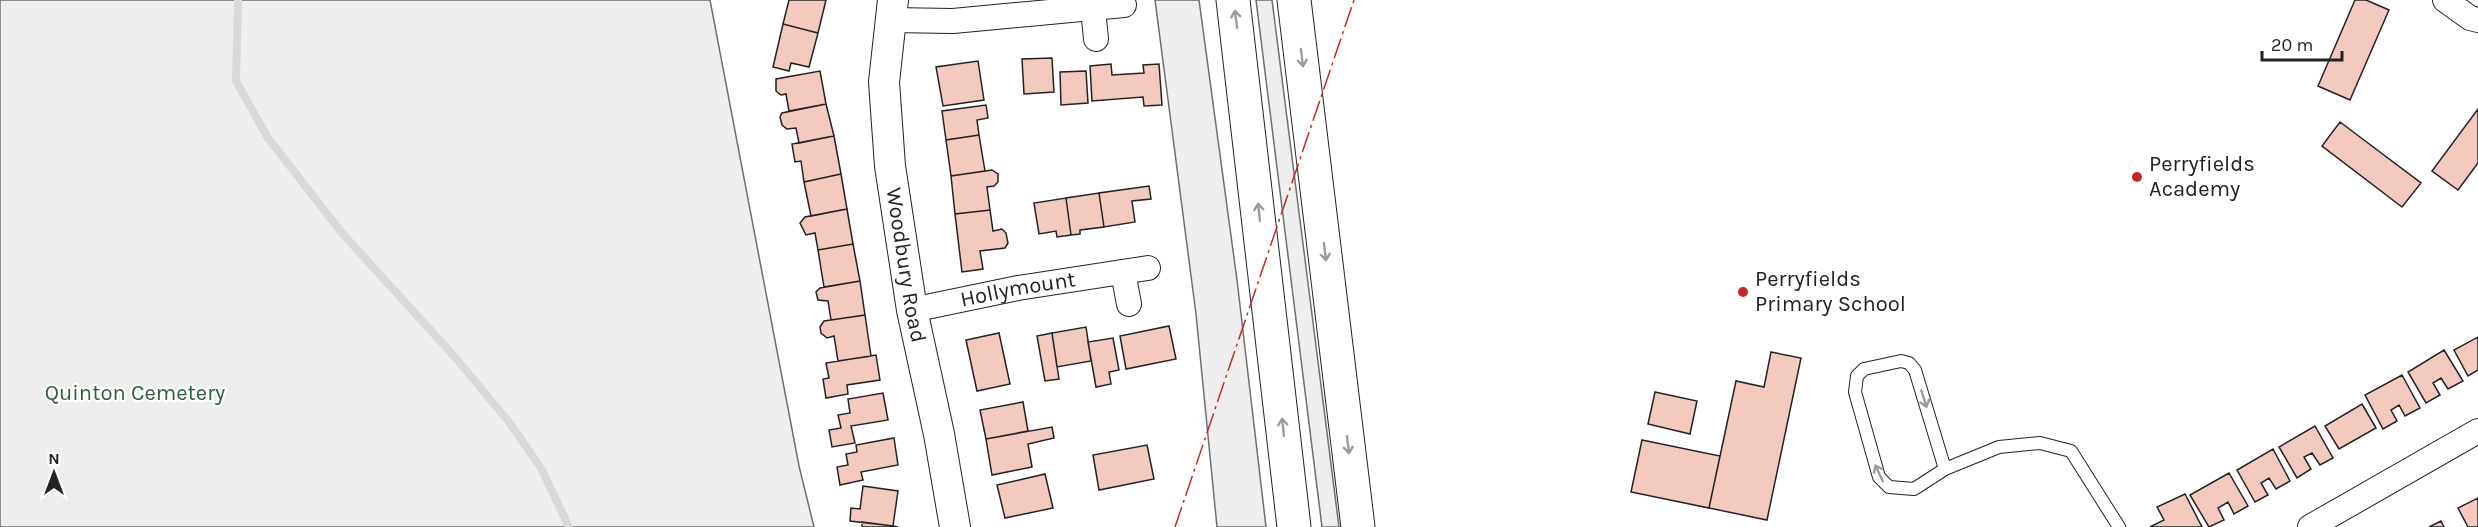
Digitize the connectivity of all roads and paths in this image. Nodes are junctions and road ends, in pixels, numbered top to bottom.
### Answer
1 (1233, 0) edge
2 (1294, 0) edge
3 (2445, 0) edge
4 (1124, 5) dead end
5 (1093, 9) junction
6 (891, 10) edge
7 (2478, 20) edge
8 (1096, 39) dead end
9 (1148, 268) dead end
10 (1123, 272) junction
11 (1129, 304) dead end
12 (912, 310) junction
13 (2478, 431) edge
14 (1945, 469) junction
15 (956, 527) edge
16 (1294, 527) edge
17 (1358, 527) edge
18 (2119, 527) edge
19 (2310, 527) edge

16 -> 1 highway
2 -> 17 highway
3 - 7 street
4 - 5 street
5 - 6 street
5 - 8 street
6 - 12 street, Woodbury Road
9 - 10 street, Hollymount
10 - 11 street
10 - 12 street, Hollymount
12 - 15 street, Woodbury Road
13 - 19 street
14 -> 14 lane
14 - 18 lane

